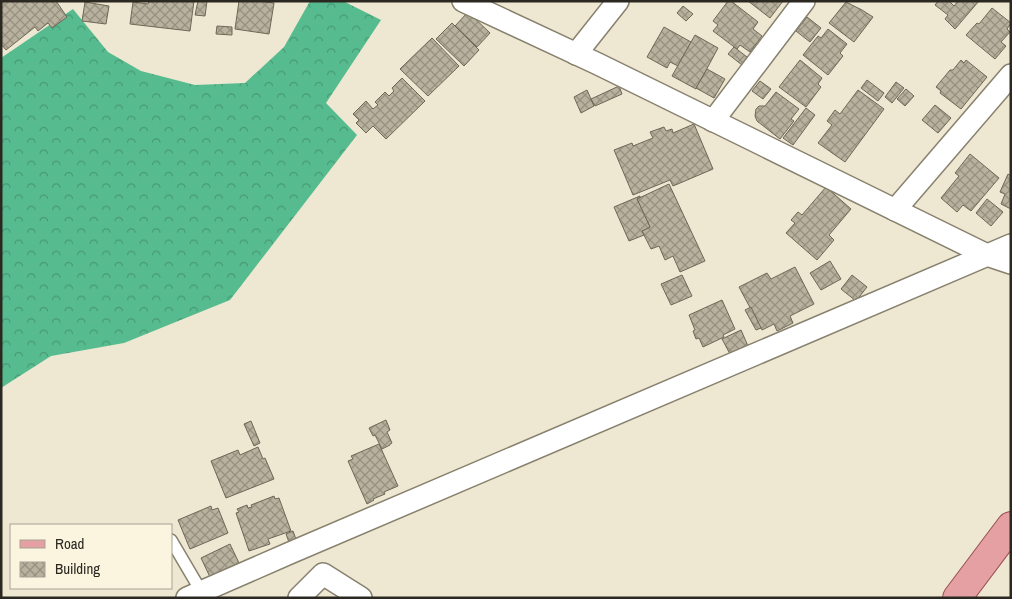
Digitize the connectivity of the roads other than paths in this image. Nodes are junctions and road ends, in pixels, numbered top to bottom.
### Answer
1 (462, 1) edge
2 (618, 1) edge
3 (804, 1) edge
4 (576, 54) junction
5 (1011, 75) edge
6 (713, 121) junction
7 (895, 210) junction
8 (1011, 245) edge
9 (987, 255) junction
10 (1011, 263) edge
11 (1011, 526) edge
12 (172, 542) edge
13 (290, 552) junction
14 (323, 574) junction
15 (194, 594) edge
16 (299, 598) edge
17 (362, 598) edge
18 (957, 598) edge

1 - 4 street
2 - 4 street
3 - 6 street
4 - 6 street
5 - 7 street
6 - 7 street
7 - 9 street
8 - 9 street
9 - 10 street
9 - 13 street
11 - 18 main road
12 - 15 lane
13 - 14 street
13 - 15 street
14 - 16 street
14 - 17 street

